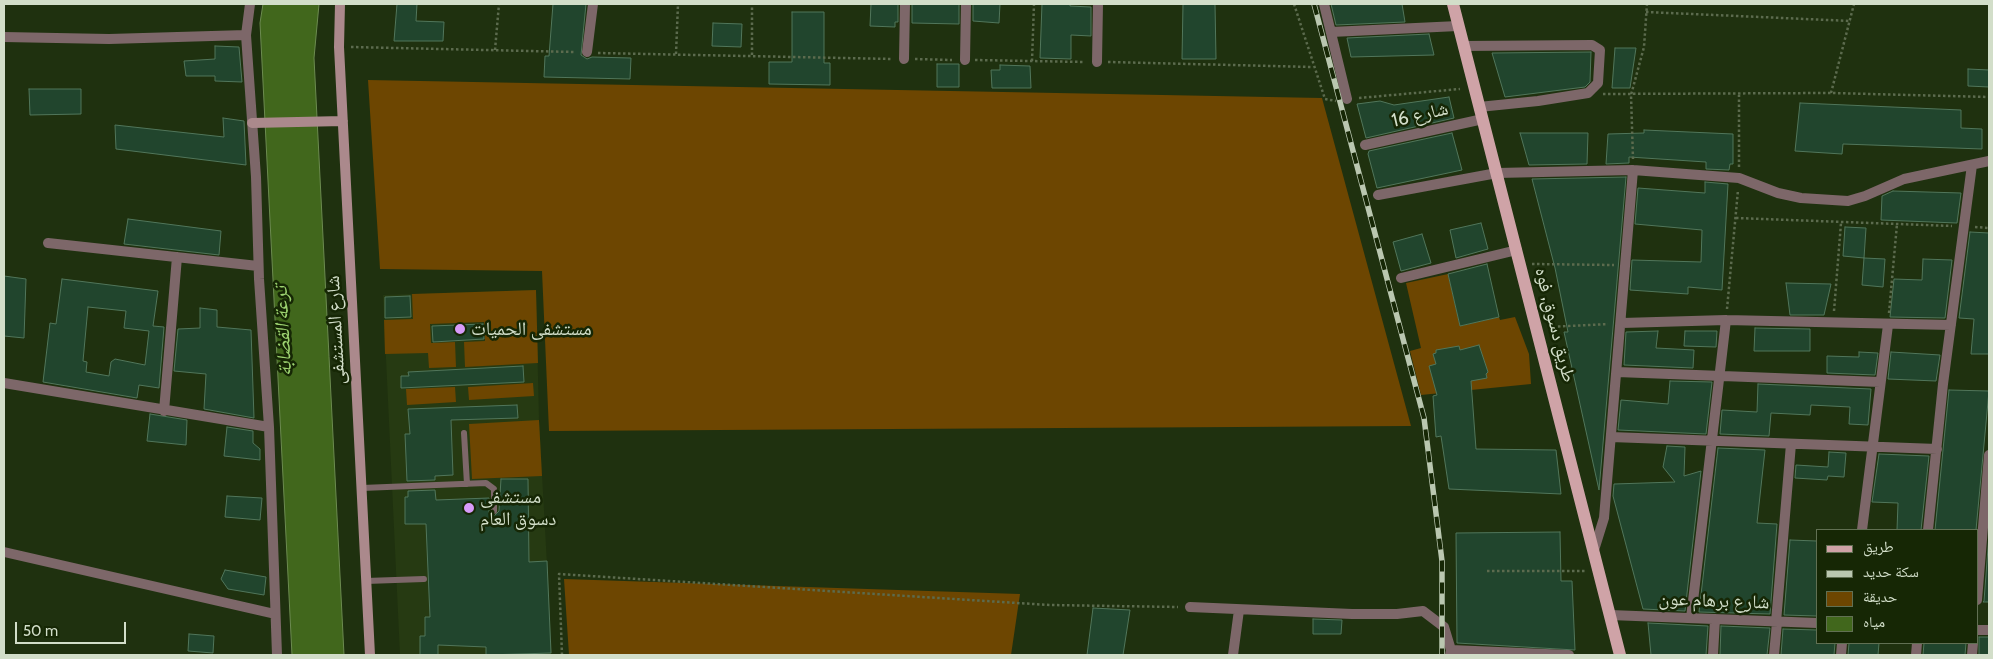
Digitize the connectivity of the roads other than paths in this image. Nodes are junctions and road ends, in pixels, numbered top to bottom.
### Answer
1 (250, 4) edge
2 (340, 4) edge
3 (592, 4) edge
4 (906, 4) edge
5 (966, 4) edge
6 (1098, 4) edge
7 (1324, 4) edge
8 (1452, 4) edge
9 (1458, 26) junction
10 (1331, 32) junction
11 (246, 35) junction
12 (4, 37) edge
13 (1463, 46) junction
14 (587, 52) road end
15 (904, 59) road end
16 (966, 60) road end
17 (1097, 62) road end
18 (1347, 99) road end
19 (1481, 112) junction
20 (343, 121) junction
21 (256, 123) junction
22 (1365, 145) dead end
23 (1989, 161) edge
24 (1972, 165) junction
25 (1633, 170) junction
26 (1497, 173) junction
27 (1378, 195) dead end
28 (48, 243) dead end
29 (1517, 250) junction
30 (177, 257) junction
31 (258, 266) junction
32 (1402, 278) dead end
33 (1726, 320) junction
34 (1622, 323) junction
35 (1888, 324) junction
36 (1952, 325) junction
37 (1616, 372) junction
38 (1718, 376) junction
39 (1880, 382) junction
40 (4, 383) edge
41 (164, 411) junction
42 (269, 427) junction
43 (464, 433) dead end
44 (1611, 437) junction
45 (1711, 441) junction
46 (1791, 444) junction
47 (1872, 447) junction
48 (1936, 450) junction
49 (1989, 455) edge
50 (467, 484) junction
51 (362, 488) junction
52 (494, 510) dead end
53 (1862, 529) edge
54 (1928, 529) edge
55 (1594, 550) junction
56 (4, 552) edge
57 (424, 579) dead end
58 (366, 581) junction
59 (1978, 588) edge
60 (1190, 607) road end
61 (1239, 610) junction
62 (275, 614) junction
63 (1610, 615) junction
64 (1691, 618) junction
65 (1715, 619) junction
66 (1776, 622) junction
67 (1816, 623) edge
68 (1451, 652) edge
69 (1522, 654) edge
70 (277, 655) edge
71 (370, 655) edge
72 (1233, 655) edge
73 (1569, 655) edge
74 (1620, 655) edge
75 (1712, 655) edge
76 (1774, 655) edge

1 - 11 street
2 - 20 main road, شارع المستشفى
3 - 14 street
4 - 15 street
5 - 16 street
6 - 17 street
7 - 10 street
8 - 9 main road, طريق دسوق, فوه
9 - 10 street
9 - 13 main road, طريق دسوق, فوه
10 - 18 street
11 - 12 street
11 - 21 street
13 - 19 main road, طريق دسوق, فوه
13 - 19 street, شارع 16
19 - 22 street, شارع 16
19 - 26 main road, طريق دسوق, فوه
20 - 21 main road
20 - 51 main road, شارع المستشفى
21 - 31 street
23 - 24 street
24 - 25 street
24 - 36 street
25 - 26 street
25 - 34 street
26 - 27 street
26 - 29 main road, طريق دسوق, فوه
28 - 30 street
29 - 32 street
29 - 55 main road, طريق دسوق, فوه
30 - 31 street
30 - 41 street
31 - 42 street
33 - 34 street
33 - 35 street
33 - 38 street
34 - 37 street
35 - 36 street
35 - 39 street
36 - 48 street
37 - 38 street
37 - 44 street
38 - 39 street
38 - 45 street
39 - 47 street
40 - 41 street
41 - 42 street
42 - 62 street
43 - 50 lane
44 - 45 street
44 - 55 street
45 - 46 street
45 - 64 street
46 - 47 street
46 - 66 street
47 - 48 street
47 - 53 street
48 - 54 street
49 - 59 street
50 - 51 lane
50 - 52 lane
51 - 58 main road, شارع المستشفى
55 - 63 main road, طريق دسوق, فوه
56 - 62 street
57 - 58 lane
58 - 71 main road, شارع المستشفى
60 - 61 street
61 - 68 street
61 - 72 street
62 - 70 street
63 - 64 street, شارع برهام عون
63 - 74 main road, طريق دسوق, فوه
64 - 65 street, شارع برهام عون
65 - 66 street, شارع برهام عون
65 - 75 street
66 - 67 street, شارع برهام عون
66 - 76 street
68 - 69 street
69 - 73 street

